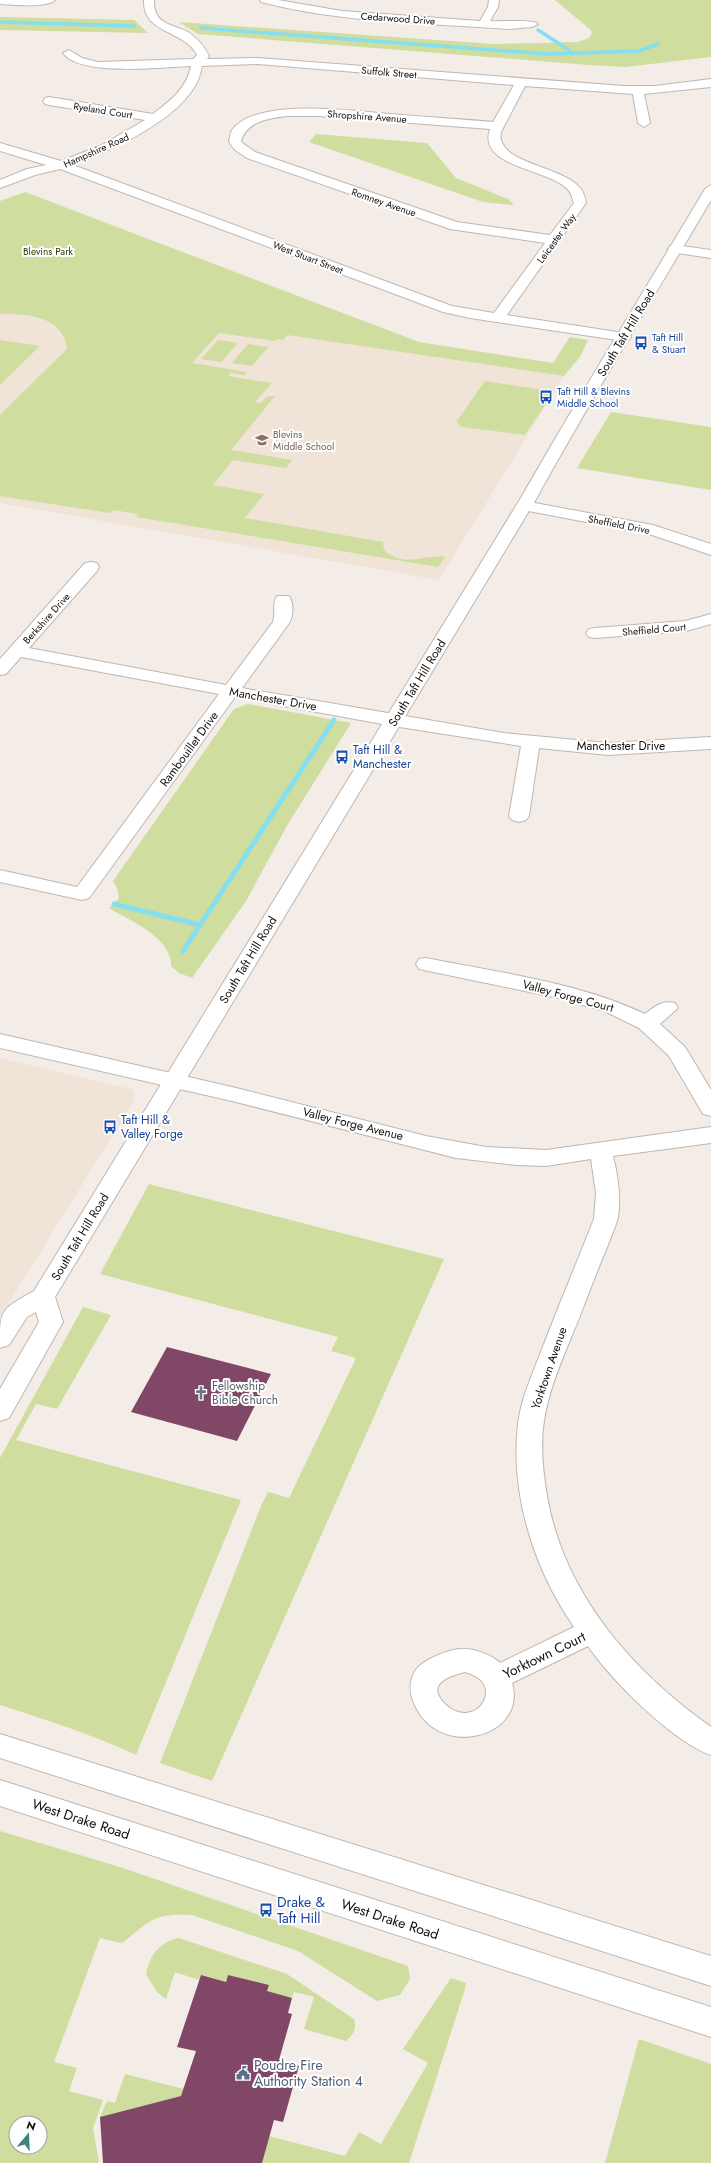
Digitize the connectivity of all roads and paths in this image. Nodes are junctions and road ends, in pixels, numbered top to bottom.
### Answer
1 (0, 0) edge
2 (50, 0) edge
3 (149, 0) edge
4 (494, 0) edge
5 (261, 1) edge
6 (483, 24) junction
7 (532, 24) dead end
8 (169, 30) junction
9 (69, 53) dead end
10 (197, 62) junction
11 (521, 82) junction
12 (711, 83) edge
13 (638, 91) junction
14 (49, 101) dead end
15 (157, 118) junction
16 (644, 123) dead end
17 (496, 126) junction
18 (237, 145) junction
19 (0, 147) edge
20 (223, 147) dead end
21 (60, 167) junction
22 (0, 184) edge
23 (711, 189) edge
24 (0, 194) edge
25 (555, 240) junction
26 (675, 249) junction
27 (711, 254) edge
28 (498, 318) junction
29 (624, 336) junction
30 (524, 506) junction
31 (711, 550) edge
32 (91, 567) dead end
33 (283, 600) dead end
34 (711, 619) edge
35 (595, 633) dead end
36 (17, 651) junction
37 (0, 670) edge
38 (231, 692) junction
39 (393, 721) junction
40 (531, 742) junction
41 (711, 743) edge
42 (519, 816) dead end
43 (0, 876) edge
44 (426, 964) dead end
45 (667, 1008) dead end
46 (647, 1023) junction
47 (0, 1042) edge
48 (175, 1079) junction
49 (711, 1109) edge
50 (711, 1135) edge
51 (600, 1151) junction
52 (43, 1297) junction
53 (0, 1339) edge
54 (0, 1411) edge
55 (592, 1631) junction
56 (496, 1678) dead end
57 (711, 1743) edge
58 (0, 1746) edge
59 (0, 1793) edge
60 (711, 1971) edge
61 (711, 2022) edge

1 - 2 street
3 - 8 street, Hampshire Road
4 - 6 street
5 - 6 street, Cedarwood Drive
6 - 7 street, Cedarwood Drive
8 - 10 street, Hampshire Road
8 - 10 street, Hampshire Road
9 - 10 street, Suffolk Street
10 - 11 street, Suffolk Street
10 - 15 street, Hampshire Road
11 - 13 street, Suffolk Street
11 - 17 street
12 - 13 street, Suffolk Street
13 - 16 street
14 - 15 street, Ryeland Court
15 - 21 street, Hampshire Road
17 - 18 street, Shropshire Avenue
17 - 25 street, Leicester Way
18 - 20 street
18 - 25 street, Romney Avenue
19 - 21 street, West Stuart Street
21 - 22 street, Hampshire Road
21 - 24 street, Hampshire Road
21 - 28 street, West Stuart Street
23 - 26 street, South Taft Hill Road
25 - 28 street, Leicester Way
26 - 27 street
26 - 29 street, South Taft Hill Road
28 - 29 street, West Stuart Street
29 - 30 street, South Taft Hill Road
30 - 31 street, Sheffield Drive
30 - 39 street, South Taft Hill Road
32 - 36 street, Berkshire Drive
33 - 38 street, Rambouillet Drive
34 - 35 street, Sheffield Court
36 - 37 street, Berkshire Drive
36 - 38 street, Manchester Drive
38 - 39 street, Manchester Drive
38 - 43 street, Rambouillet Drive
39 - 40 street, Manchester Drive
39 - 48 street, South Taft Hill Road
40 - 41 street, Manchester Drive
40 - 42 street
44 - 46 street, Valley Forge Court
45 - 46 street
46 - 49 street, Valley Forge Court
47 - 48 street, Valley Forge Avenue
48 - 51 street, Valley Forge Avenue
48 - 52 street, South Taft Hill Road
50 - 51 street, Valley Forge Avenue
51 - 55 street, Yorktown Avenue
52 - 53 street, South Taft Hill Road
52 - 54 street
55 - 56 street, Yorktown Court
55 - 57 street, Yorktown Avenue
58 - 60 street
59 - 61 street, West Drake Road

